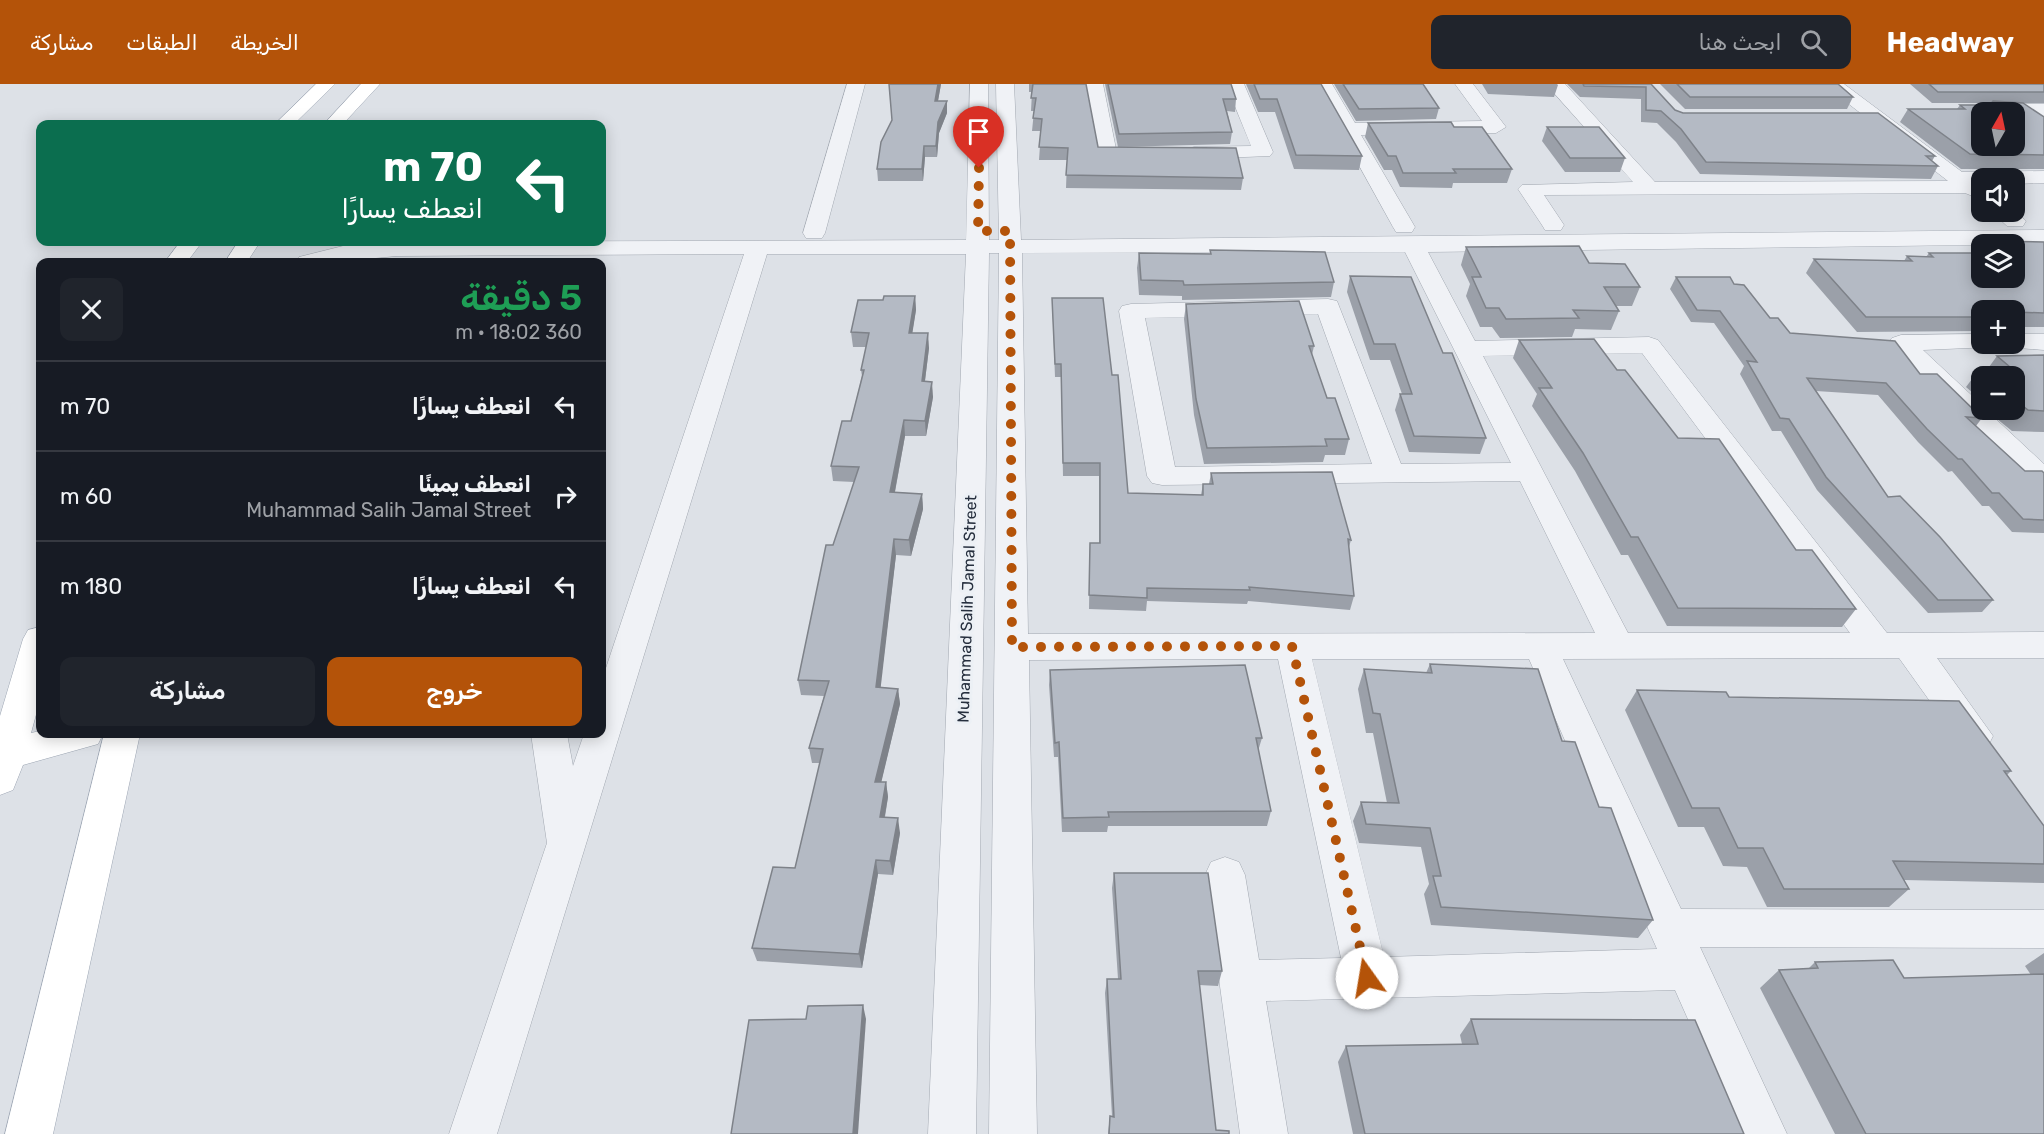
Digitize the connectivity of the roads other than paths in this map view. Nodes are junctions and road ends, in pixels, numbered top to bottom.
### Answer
1 (326, 84) edge
2 (371, 84) edge
3 (856, 84) edge
4 (980, 84) edge
5 (1005, 84) edge
6 (1094, 84) edge
7 (1235, 84) edge
8 (1323, 84) edge
9 (1464, 84) edge
10 (1555, 84) edge
11 (1832, 84) edge
12 (2025, 110) edge
13 (2044, 110) edge
14 (1905, 111) dead end
15 (1874, 114) junction
16 (1842, 117) edge
17 (288, 120) edge
18 (337, 120) edge
19 (1349, 129) junction
20 (2044, 177) edge
21 (1970, 187) edge
22 (1650, 189) junction
23 (1971, 217) edge
24 (2019, 222) edge
25 (1553, 225) junction
26 (814, 233) junction
27 (2042, 235) edge
28 (606, 236) edge
29 (1408, 236) junction
30 (994, 239) junction
31 (758, 248) junction
32 (479, 255) edge
33 (323, 258) edge
34 (1971, 342) edge
35 (2025, 342) edge
36 (2044, 342) edge
37 (1466, 349) junction
38 (1530, 472) junction
39 (2044, 473) edge
40 (1390, 474) junction
41 (636, 628) junction
42 (1893, 645) junction
43 (2044, 645) edge
44 (606, 646) edge
45 (1292, 646) junction
46 (1540, 646) junction
47 (1618, 646) junction
48 (1012, 647) junction
49 (36, 653) edge
50 (606, 721) edge
51 (75, 738) edge
52 (121, 738) edge
53 (550, 738) edge
54 (601, 738) edge
55 (1996, 764) edge
56 (4, 766) edge
57 (566, 845) junction
58 (1226, 875) dead end
59 (1669, 928) junction
60 (2044, 928) edge
61 (1688, 969) junction
62 (1367, 978) junction
63 (1241, 981) junction
64 (28, 1134) edge
65 (473, 1134) edge
66 (952, 1134) edge
67 (1013, 1134) edge
68 (1264, 1134) edge
69 (1763, 1134) edge

1 - 17 main road
2 - 18 main road
3 - 26 street
4 - 30 street, Muhammad Salih Jamal Street
5 - 30 street, Muhammad Salih Jamal Street
6 - 7 street
8 - 19 street
9 - 19 street
10 - 22 street
11 - 15 street
12 - 13 street
14 - 15 street
15 - 16 street
15 - 21 street
19 - 29 street
20 - 21 street
21 - 22 street
22 - 25 street
23 - 25 street
24 - 27 street
25 - 29 street
26 - 28 street
26 - 30 street
27 - 29 street
29 - 30 street
29 - 37 street
30 - 31 street
30 - 48 street, Muhammad Salih Jamal Street
30 - 66 street, Muhammad Salih Jamal Street
31 - 32 street
31 - 41 street
32 - 33 street
34 - 39 street
35 - 36 street
37 - 38 street
37 - 42 street
38 - 40 street
38 - 47 street
40 - 40 street
41 - 44 street
41 - 50 street
42 - 43 street
42 - 47 street
42 - 55 street
45 - 46 street
45 - 48 street
45 - 62 street
46 - 47 street
46 - 59 street
48 - 67 street, Muhammad Salih Jamal Street
49 - 56 main road
51 - 56 main road
52 - 64 main road
53 - 57 street
54 - 57 street
57 - 65 street
58 - 63 street
59 - 60 street
59 - 61 street
61 - 62 street
61 - 69 street
62 - 63 street
63 - 68 street

